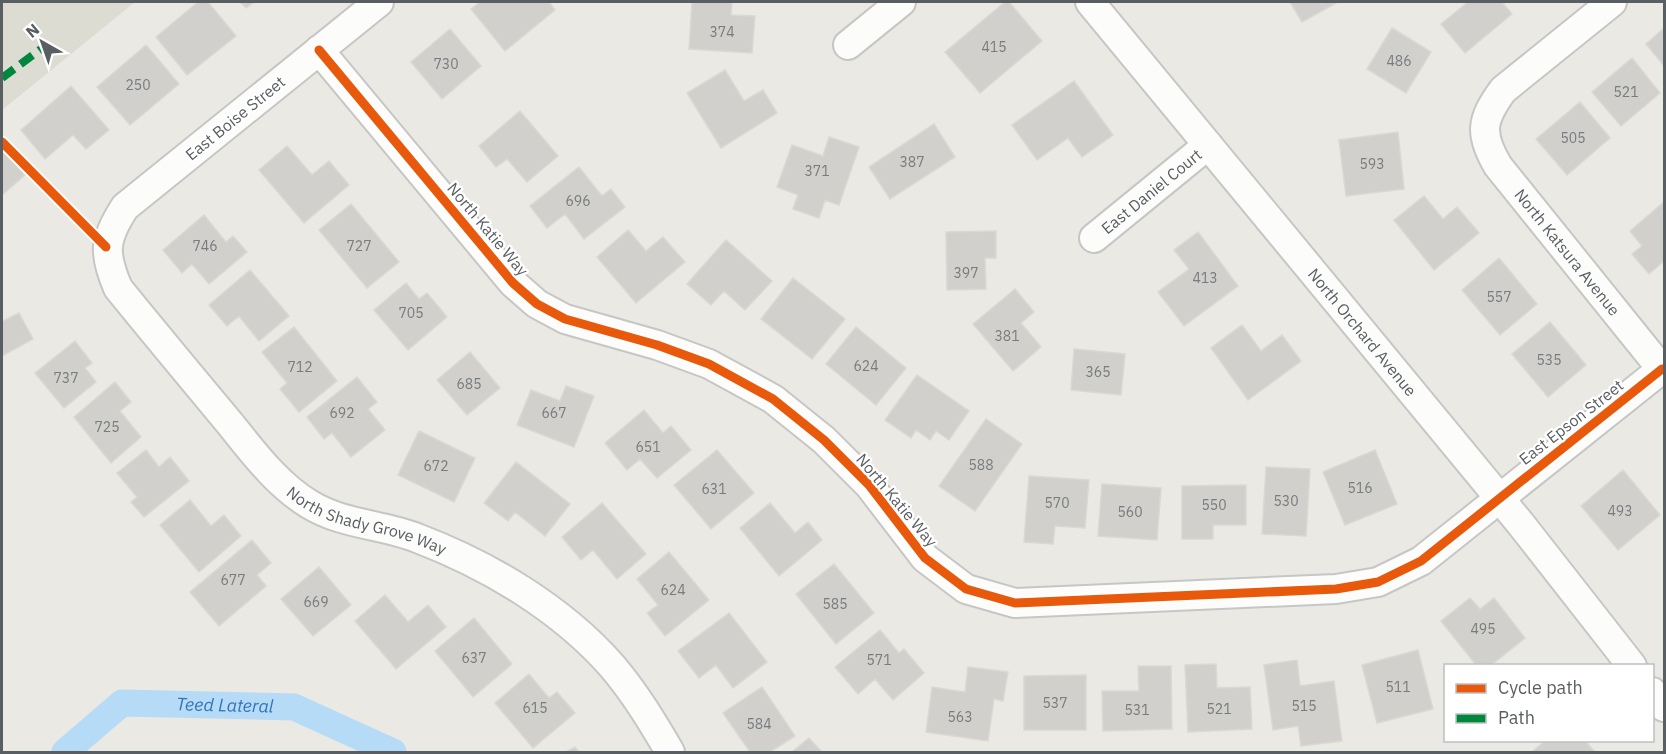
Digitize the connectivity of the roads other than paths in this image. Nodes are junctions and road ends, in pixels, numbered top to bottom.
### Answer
1 (379, 2) edge
2 (901, 2) edge
3 (1090, 2) edge
4 (1612, 2) edge
5 (848, 45) dead end
6 (319, 50) junction
7 (1208, 145) junction
8 (1094, 238) dead end
9 (106, 247) joint
10 (1663, 370) edge
11 (1499, 498) junction
12 (1630, 664) edge
13 (1654, 693) edge
14 (1665, 707) edge
15 (670, 753) edge

1 - 6 street, East Boise Street
2 - 5 street
3 - 7 street, North Orchard Avenue
4 - 10 street, North Katsura Avenue
6 - 9 street, East Boise Street
6 - 11 street, North Katie Way
7 - 8 street, East Daniel Court
7 - 11 street, North Orchard Avenue
9 - 15 street, North Shady Grove Way
10 - 11 street, East Epson Street
11 - 12 street, North Orchard Avenue
13 - 14 street

